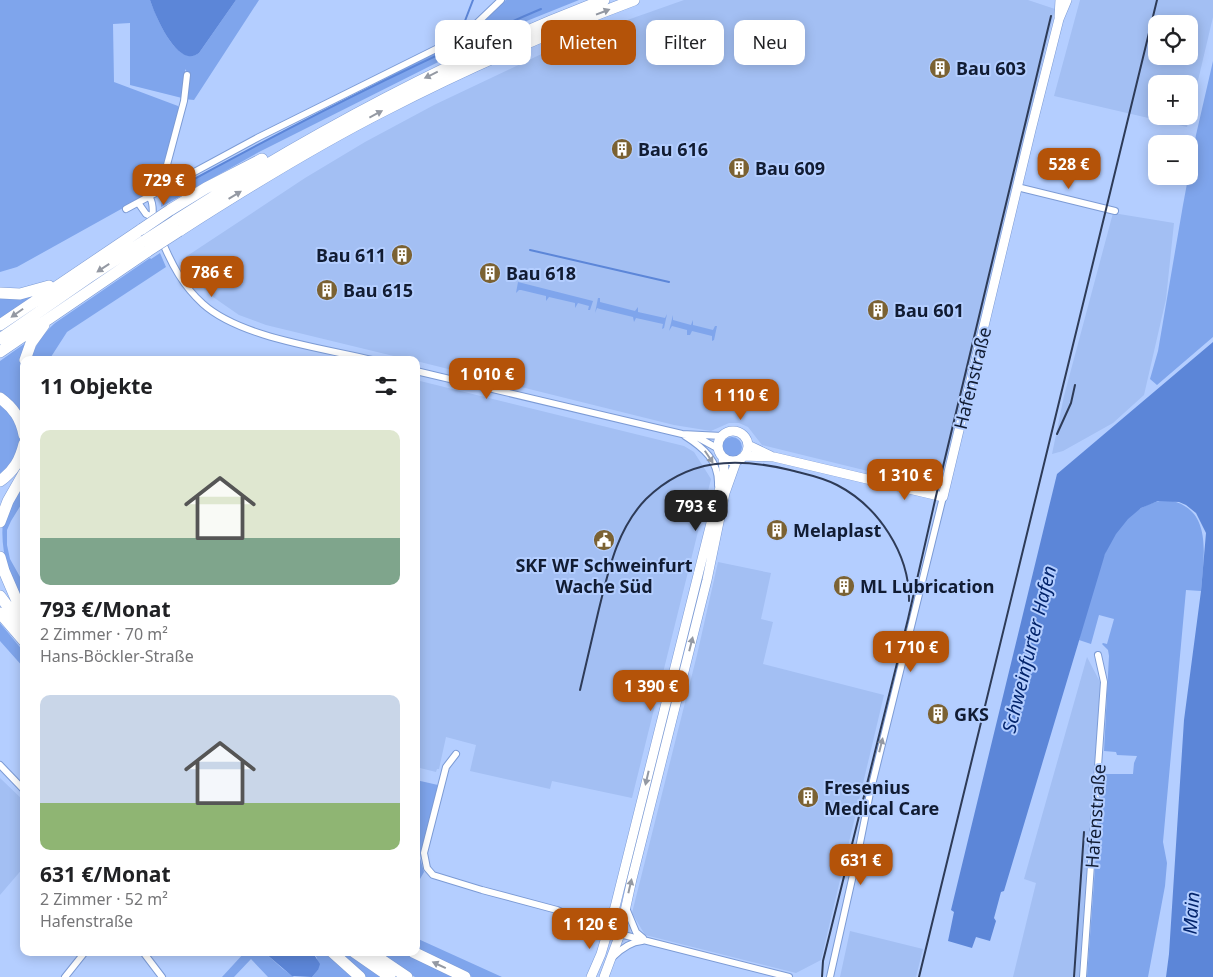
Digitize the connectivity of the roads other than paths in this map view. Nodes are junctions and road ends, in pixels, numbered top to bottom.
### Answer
1 (501, 0) edge
2 (604, 0) edge
3 (634, 0) edge
4 (1060, 0) edge
5 (1067, 0) edge
6 (1059, 19) junction
7 (187, 74) dead end
8 (1017, 187) junction
9 (160, 191) junction
10 (150, 198) junction
11 (139, 204) junction
12 (126, 209) dead end
13 (1115, 211) dead end
14 (152, 217) junction
15 (174, 221) junction
16 (146, 246) junction
17 (63, 282) junction
18 (0, 293) edge
19 (52, 315) junction
20 (0, 325) edge
21 (0, 339) edge
22 (0, 352) edge
23 (26, 356) edge
24 (355, 356) edge
25 (420, 372) edge
26 (0, 398) edge
27 (20, 419) edge
28 (682, 434) junction
29 (694, 436) junction
30 (722, 436) junction
31 (748, 445) junction
32 (717, 448) junction
33 (744, 456) junction
34 (774, 457) junction
35 (723, 458) junction
36 (20, 459) edge
37 (736, 462) junction
38 (20, 480) edge
39 (0, 481) edge
40 (718, 491) junction
41 (943, 498) junction
42 (0, 522) edge
43 (711, 539) junction
44 (0, 557) edge
45 (0, 580) edge
46 (0, 596) edge
47 (20, 607) edge
48 (20, 608) edge
49 (0, 613) edge
50 (20, 623) edge
51 (691, 624) junction
52 (20, 637) edge
53 (1098, 655) dead end
54 (652, 753) junction
55 (456, 754) dead end
56 (663, 756) junction
57 (0, 766) edge
58 (20, 786) edge
59 (628, 853) junction
60 (638, 855) junction
61 (625, 908) junction
62 (609, 931) junction
63 (620, 934) junction
64 (646, 940) junction
65 (420, 955) edge
66 (82, 956) edge
67 (146, 956) edge
68 (336, 956) edge
69 (360, 956) edge
70 (376, 956) edge
71 (612, 958) junction
72 (66, 977) edge
73 (162, 977) edge
74 (360, 977) edge
75 (390, 977) edge
76 (407, 977) edge
77 (465, 977) edge
78 (591, 977) edge
79 (604, 977) edge
80 (789, 977) edge
81 (830, 977) edge
82 (1083, 977) edge

1 - 9 street
2 -> 15 highway
15 -> 3 highway
4 - 6 street, Hafenstraße
5 - 6 street, Hafenstraße
6 - 8 street, Hafenstraße
7 - 9 street
8 - 13 street
8 - 41 street, Hafenstraße
9 - 10 street
10 - 11 street
10 - 14 street
11 - 12 street
11 - 14 street
14 - 24 street
15 - 16 highway, bridge
15 - 17 highway, bridge
16 - 19 highway
16 -> 21 highway
17 - 18 highway
17 -> 20 highway
19 - 22 highway
19 - 23 highway
25 - 28 street
26 - 27 highway
28 - 29 street
28 -> 40 street
29 - 30 street
29 - 32 street
30 - 31 street
30 - 32 street
31 - 33 street
31 - 34 street
32 - 35 street
33 - 34 street
33 - 37 street
34 - 41 street
35 - 37 street
35 - 40 street
36 - 39 highway
37 - 43 street
38 - 42 highway
40 - 43 street
81 -> 41 street, Hafenstraße
43 - 51 street
44 - 47 highway
45 - 48 highway
46 - 50 highway
49 - 52 highway
51 - 54 street
56 -> 51 street
53 - 82 street, Hafenstraße
54 - 56 street
54 -> 59 street
55 - 62 street
56 - 60 street
57 - 58 street
59 - 60 street
59 - 62 street
61 -> 60 street
61 - 63 street
61 - 64 street
62 - 63 street
62 - 78 street
63 - 64 street
63 - 71 street
64 - 71 street
64 - 80 street
77 -> 65 highway
66 - 72 street
67 - 73 street
68 - 74 highway
69 - 75 highway
70 - 76 highway
71 - 79 street

